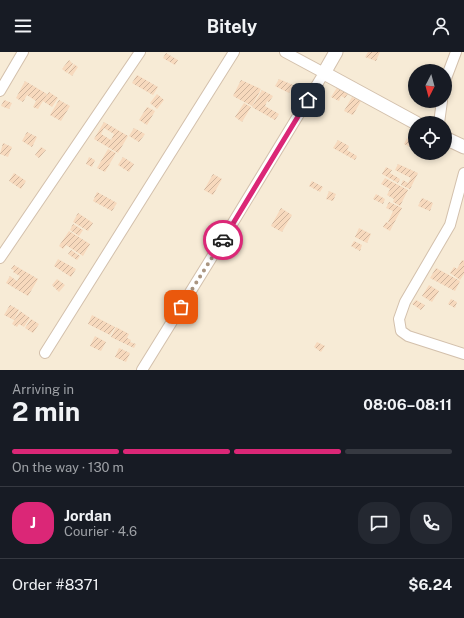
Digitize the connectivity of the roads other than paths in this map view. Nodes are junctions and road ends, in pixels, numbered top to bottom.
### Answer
1 (23, 52) edge
2 (140, 52) edge
3 (234, 52) edge
4 (285, 52) edge
5 (336, 52) edge
6 (456, 52) edge
7 (451, 64) edge
8 (324, 73) junction
9 (0, 91) edge
10 (408, 119) edge
11 (452, 141) edge
12 (464, 147) edge
13 (464, 173) edge
14 (0, 258) edge
15 (45, 352) dead end
16 (464, 354) edge
17 (142, 370) edge

1 - 9 street
2 - 14 street
3 - 15 street
4 - 8 street
5 - 8 street
6 - 7 street
8 - 10 street
8 - 17 street
11 - 12 street
13 - 16 street

